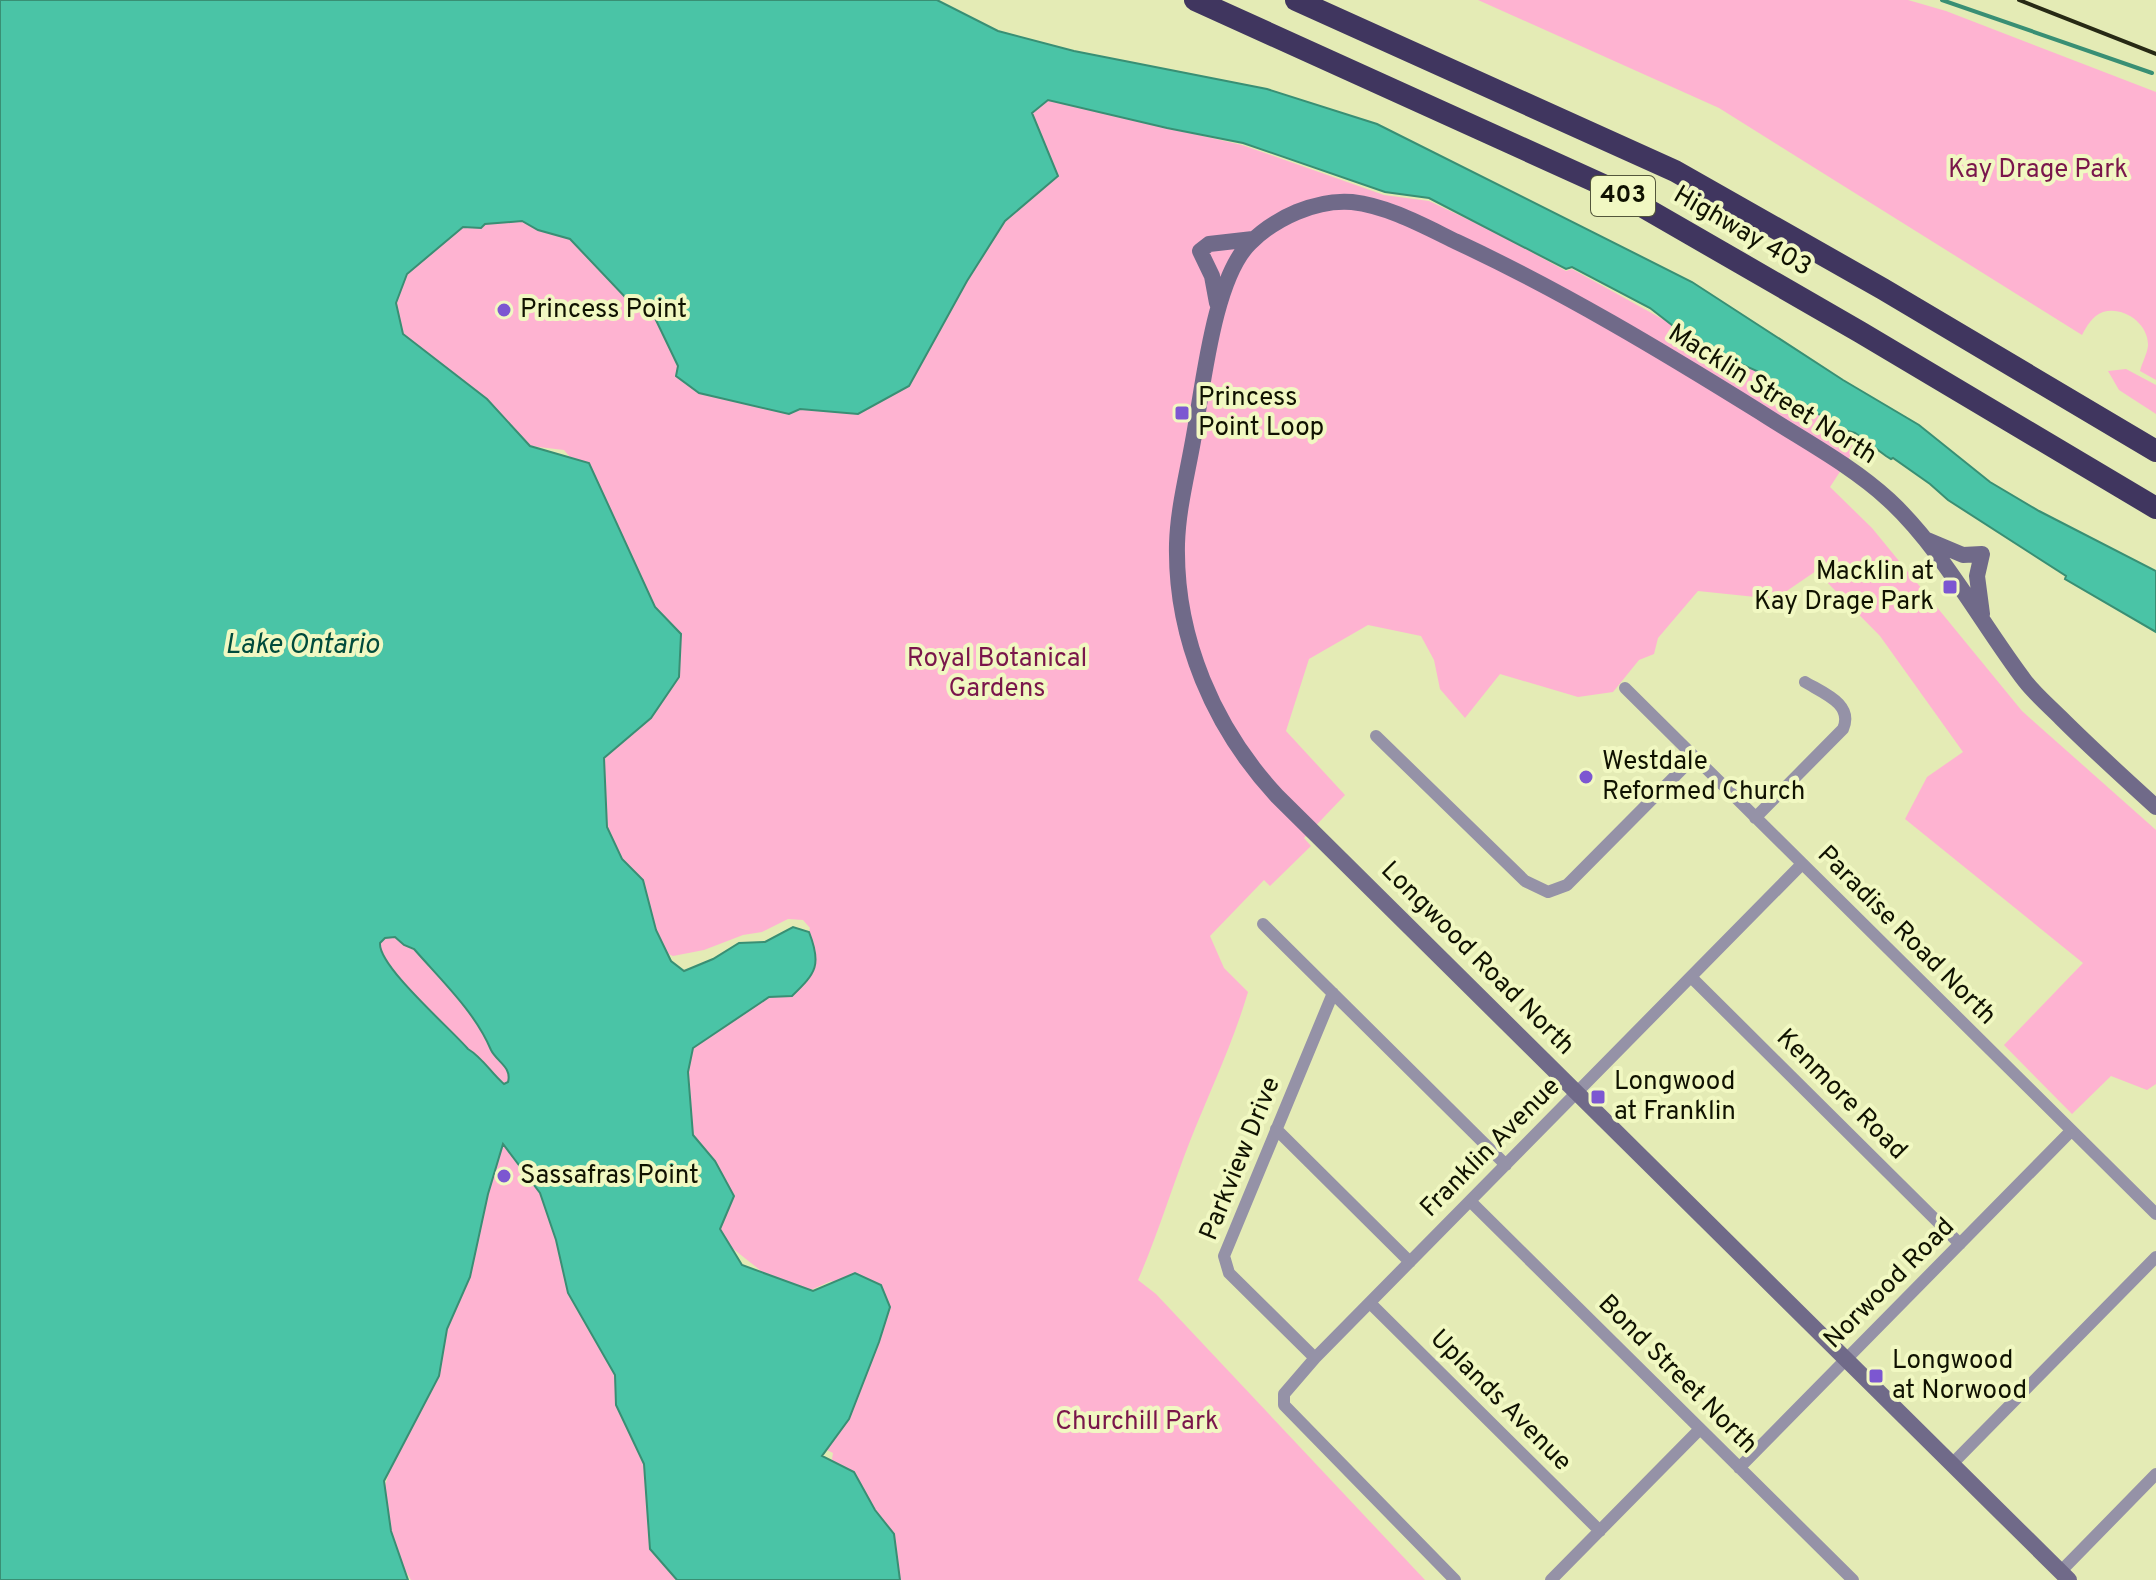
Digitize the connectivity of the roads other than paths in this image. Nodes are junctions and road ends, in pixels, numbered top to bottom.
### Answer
1 (1195, 0) edge
2 (1296, 0) edge
3 (1255, 238) junction
4 (1218, 309) junction
5 (2156, 451) edge
6 (2156, 508) edge
7 (1923, 538) junction
8 (1985, 624) junction
9 (1805, 682) dead end
10 (1625, 688) dead end
11 (1376, 736) dead end
12 (1694, 757) junction
13 (2156, 807) edge
14 (1755, 818) junction
15 (1802, 864) junction
16 (1263, 924) dead end
17 (1691, 977) junction
18 (1333, 993) junction
19 (1577, 1093) junction
20 (1276, 1129) junction
21 (2071, 1131) junction
22 (1506, 1165) junction
23 (1470, 1201) junction
24 (2156, 1213) edge
25 (1960, 1244) junction
26 (2156, 1257) edge
27 (1410, 1262) junction
28 (1370, 1303) junction
29 (1315, 1358) junction
30 (1846, 1359) junction
31 (1700, 1429) junction
32 (1952, 1464) junction
33 (1739, 1468) junction
34 (2156, 1474) edge
35 (1600, 1531) junction
36 (2065, 1576) edge
37 (1455, 1580) edge
38 (1551, 1580) edge
39 (1853, 1580) edge

1 - 6 highway, Highway 403 / 403
2 - 5 highway, Highway 403 / 403
3 - 4 street, Longwood Road North
3 - 4 street
3 - 7 street, Macklin Street North
4 - 19 street, Longwood Road North
7 - 8 street, Macklin Street North
7 - 8 street
8 - 13 street, Macklin Street North
9 - 14 street
10 - 12 street, Paradise Road North
11 - 12 street
12 - 14 street, Paradise Road North
14 - 15 street, Paradise Road North
15 - 17 street, Franklin Avenue
15 - 21 street, Paradise Road North
16 - 18 street
17 - 19 street, Franklin Avenue
17 - 25 street, Kenmore Road
18 - 20 street, Parkview Drive
18 - 22 street
19 - 22 street, Franklin Avenue
19 - 30 street, Longwood Road North
20 - 27 street
20 - 29 street, Parkview Drive
21 - 24 street, Paradise Road North
21 - 25 street, Norwood Road
22 - 23 street, Franklin Avenue
23 - 27 street, Franklin Avenue
23 - 31 street, Bond Street North
25 - 30 street, Norwood Road
26 - 32 street
27 - 28 street, Franklin Avenue
28 - 29 street, Franklin Avenue
28 - 35 street, Uplands Avenue
29 - 37 street, Franklin Avenue
30 - 32 street, Longwood Road North
30 - 33 street, Norwood Road
31 - 33 street, Bond Street North
31 - 35 street
32 - 36 street, Longwood Road North
33 - 39 street, Bond Street North
34 - 36 street
35 - 38 street

